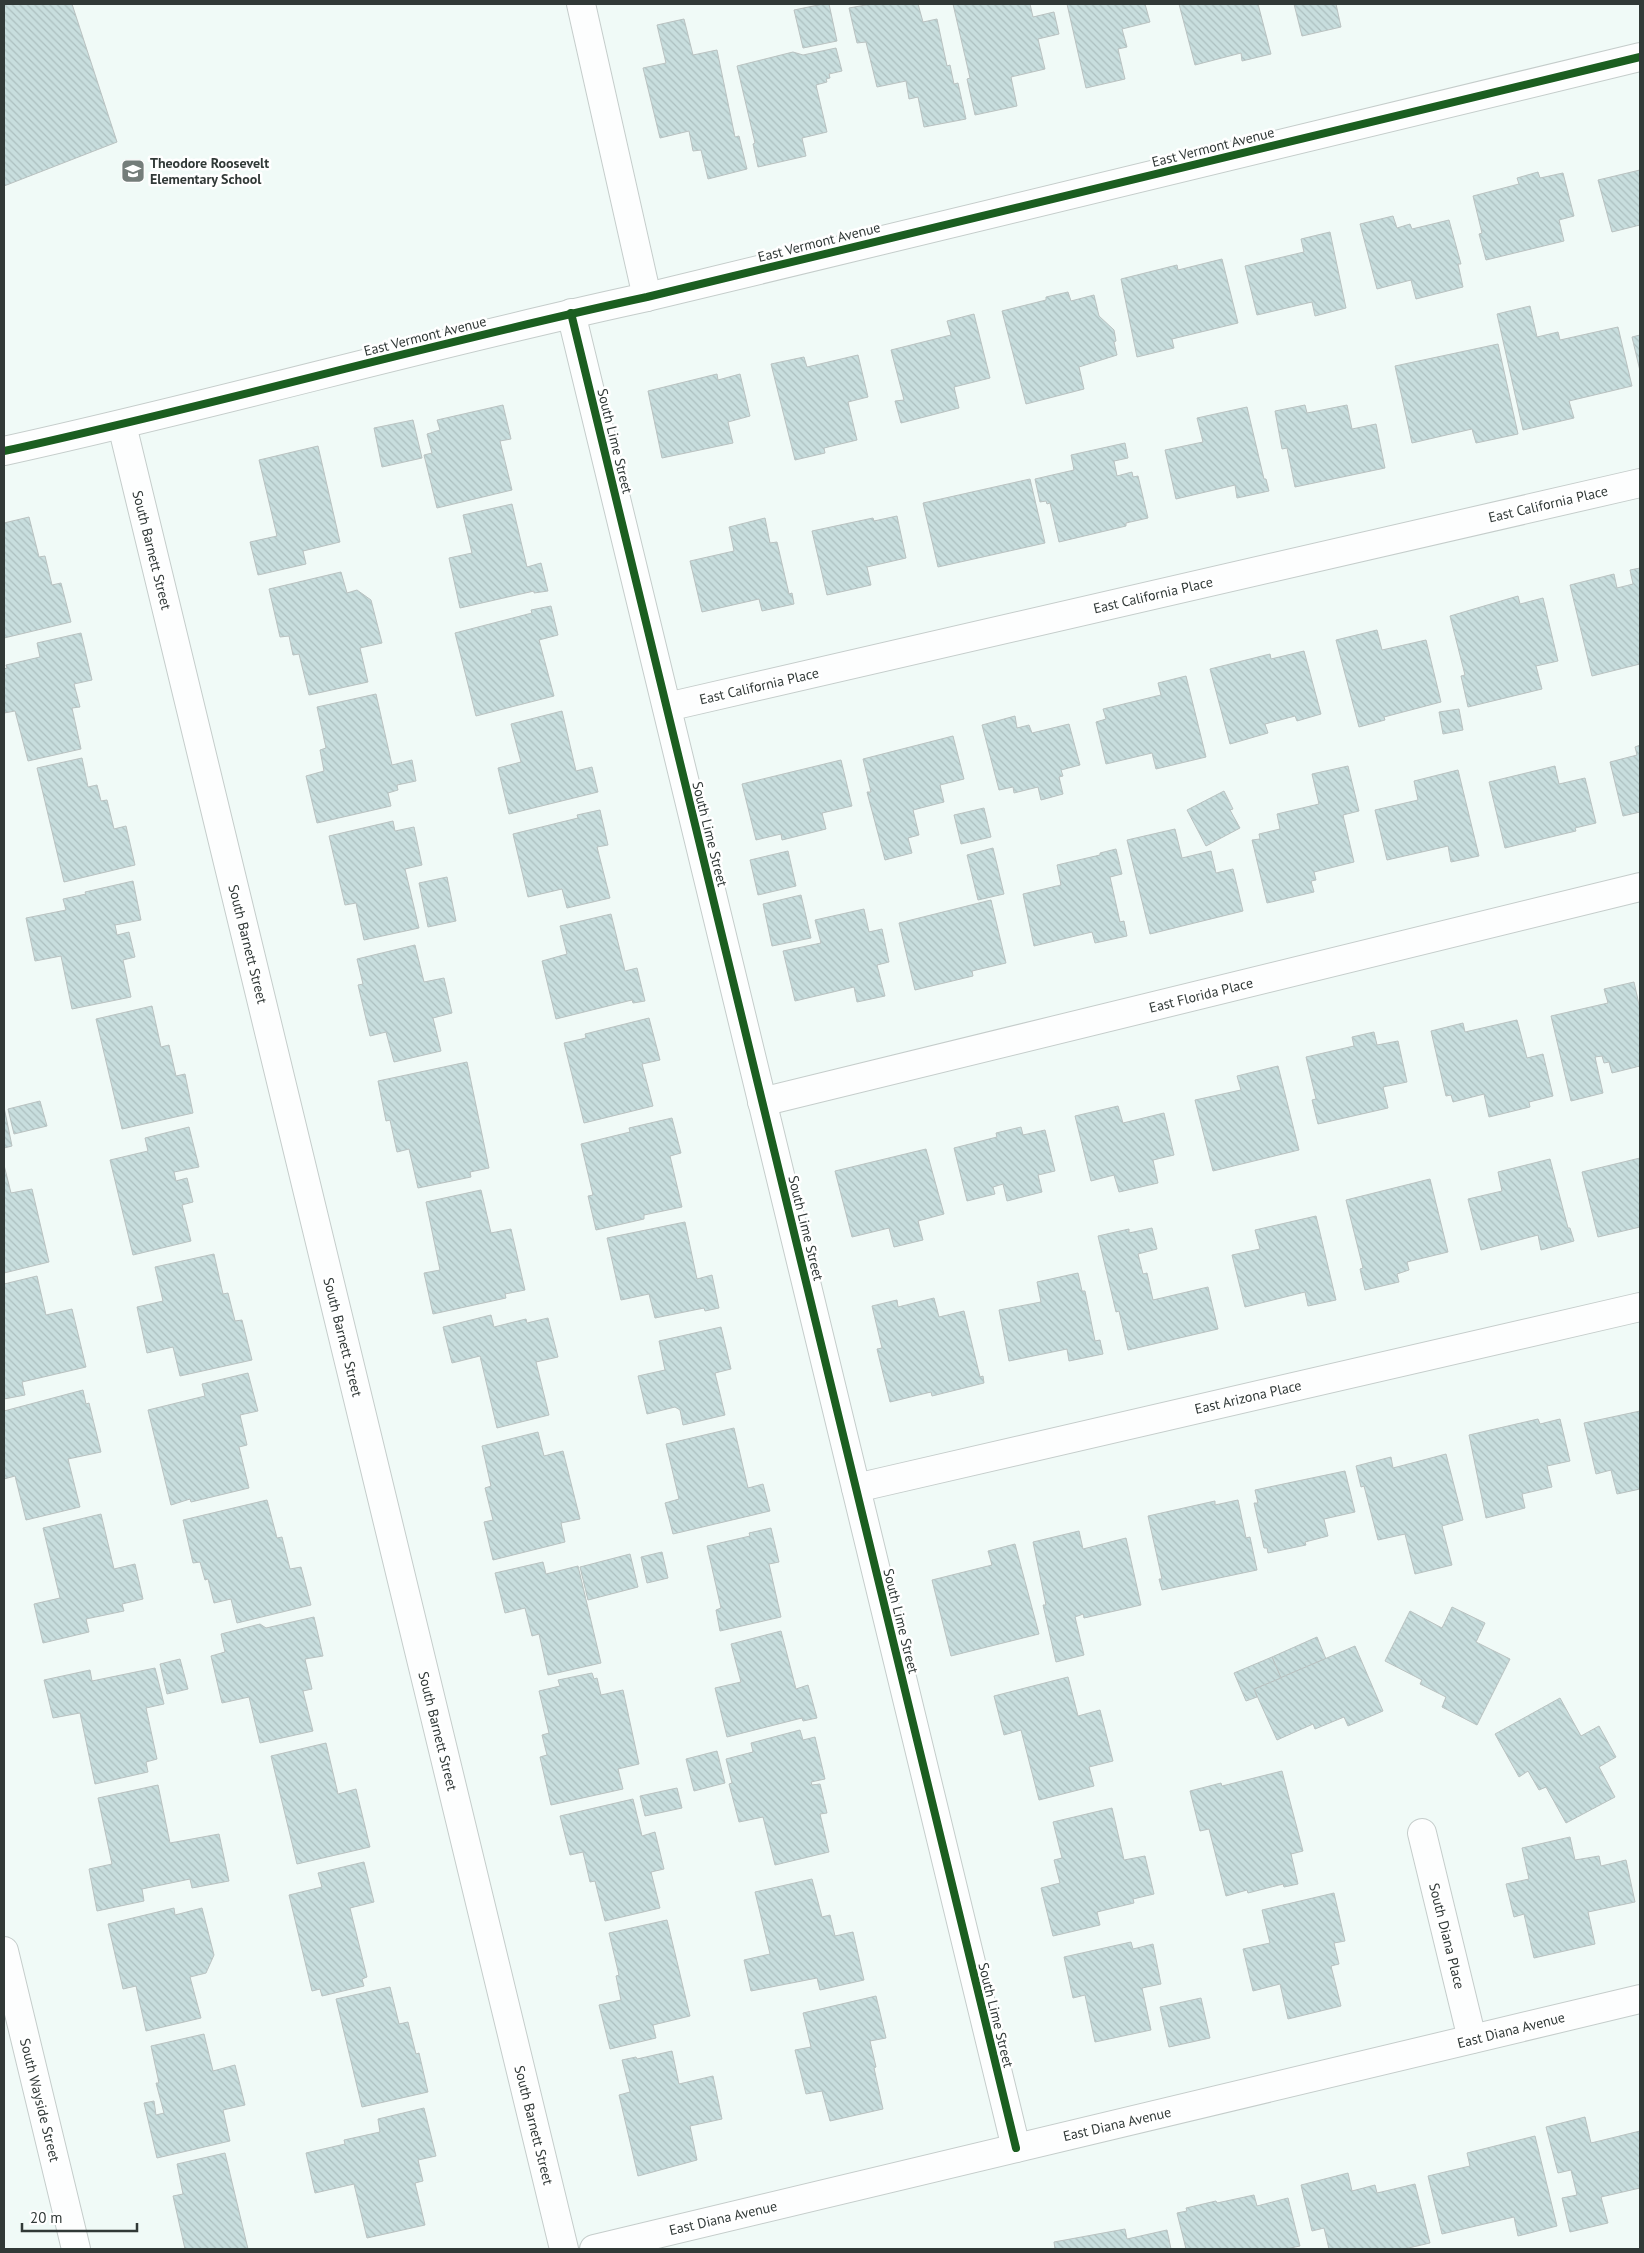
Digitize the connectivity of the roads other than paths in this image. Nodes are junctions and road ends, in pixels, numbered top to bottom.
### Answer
1 (581, 4) edge
2 (1640, 57) edge
3 (647, 297) junction
4 (571, 313) junction
5 (122, 426) junction
6 (4, 452) edge
7 (1640, 482) edge
8 (666, 707) junction
9 (1640, 887) edge
10 (762, 1102) junction
11 (1640, 1307) edge
12 (856, 1488) junction
13 (1422, 1833) dead end
14 (4, 1951) edge
15 (1640, 1999) edge
16 (1472, 2039) junction
17 (1016, 2148) junction
18 (76, 2249) edge
19 (564, 2249) edge
20 (594, 2249) edge

1 - 3 street
2 - 3 street, East Vermont Avenue
3 - 4 street, East Vermont Avenue
4 - 5 street, East Vermont Avenue
4 - 8 street, South Lime Street
5 - 6 street, East Vermont Avenue
5 - 19 street, South Barnett Street
7 - 8 street, East California Place
8 - 10 street, South Lime Street
9 - 10 street, East Florida Place
10 - 12 street, South Lime Street
11 - 12 street, East Arizona Place
12 - 17 street, South Lime Street
13 - 16 street, South Diana Place
14 - 18 street, South Wayside Street
15 - 16 street, East Diana Avenue
16 - 17 street, East Diana Avenue
17 - 20 street, East Diana Avenue

